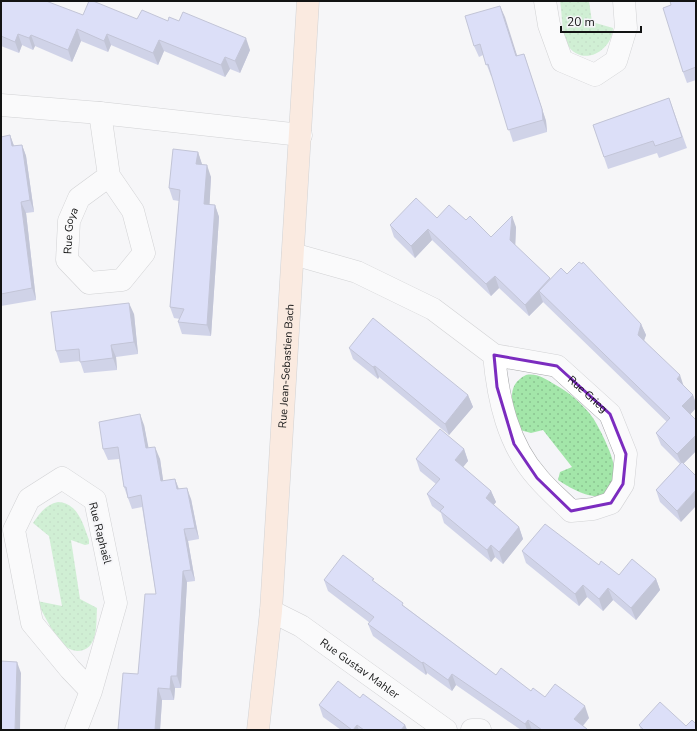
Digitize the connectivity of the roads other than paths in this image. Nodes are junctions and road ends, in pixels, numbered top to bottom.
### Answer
1 (308, 1) edge
2 (545, 1) edge
3 (624, 1) edge
4 (1, 105) edge
5 (100, 113) junction
6 (301, 135) junction
7 (109, 176) junction
8 (293, 254) junction
9 (494, 356) junction
10 (271, 611) junction
11 (91, 691) junction
12 (76, 730) edge
13 (258, 730) edge
14 (446, 730) edge
15 (472, 730) edge
16 (480, 730) edge

1 - 6 street, Rue Jean-Sebastien Bach
2 - 3 street
4 - 5 street
5 - 6 street
5 - 7 street, Rue Goya
6 - 8 street, Rue Jean-Sebastien Bach
7 - 7 street, Rue Goya
8 - 9 street, Rue Grieg
8 - 10 street, Rue Jean-Sebastien Bach
9 - 9 street, Rue Grieg
10 - 13 street, Rue Jean-Sebastien Bach
10 - 14 street, Rue Gustav Mahler
11 - 11 street, Rue Raphaël
11 - 12 street, Rue Raphaël
15 - 16 street

